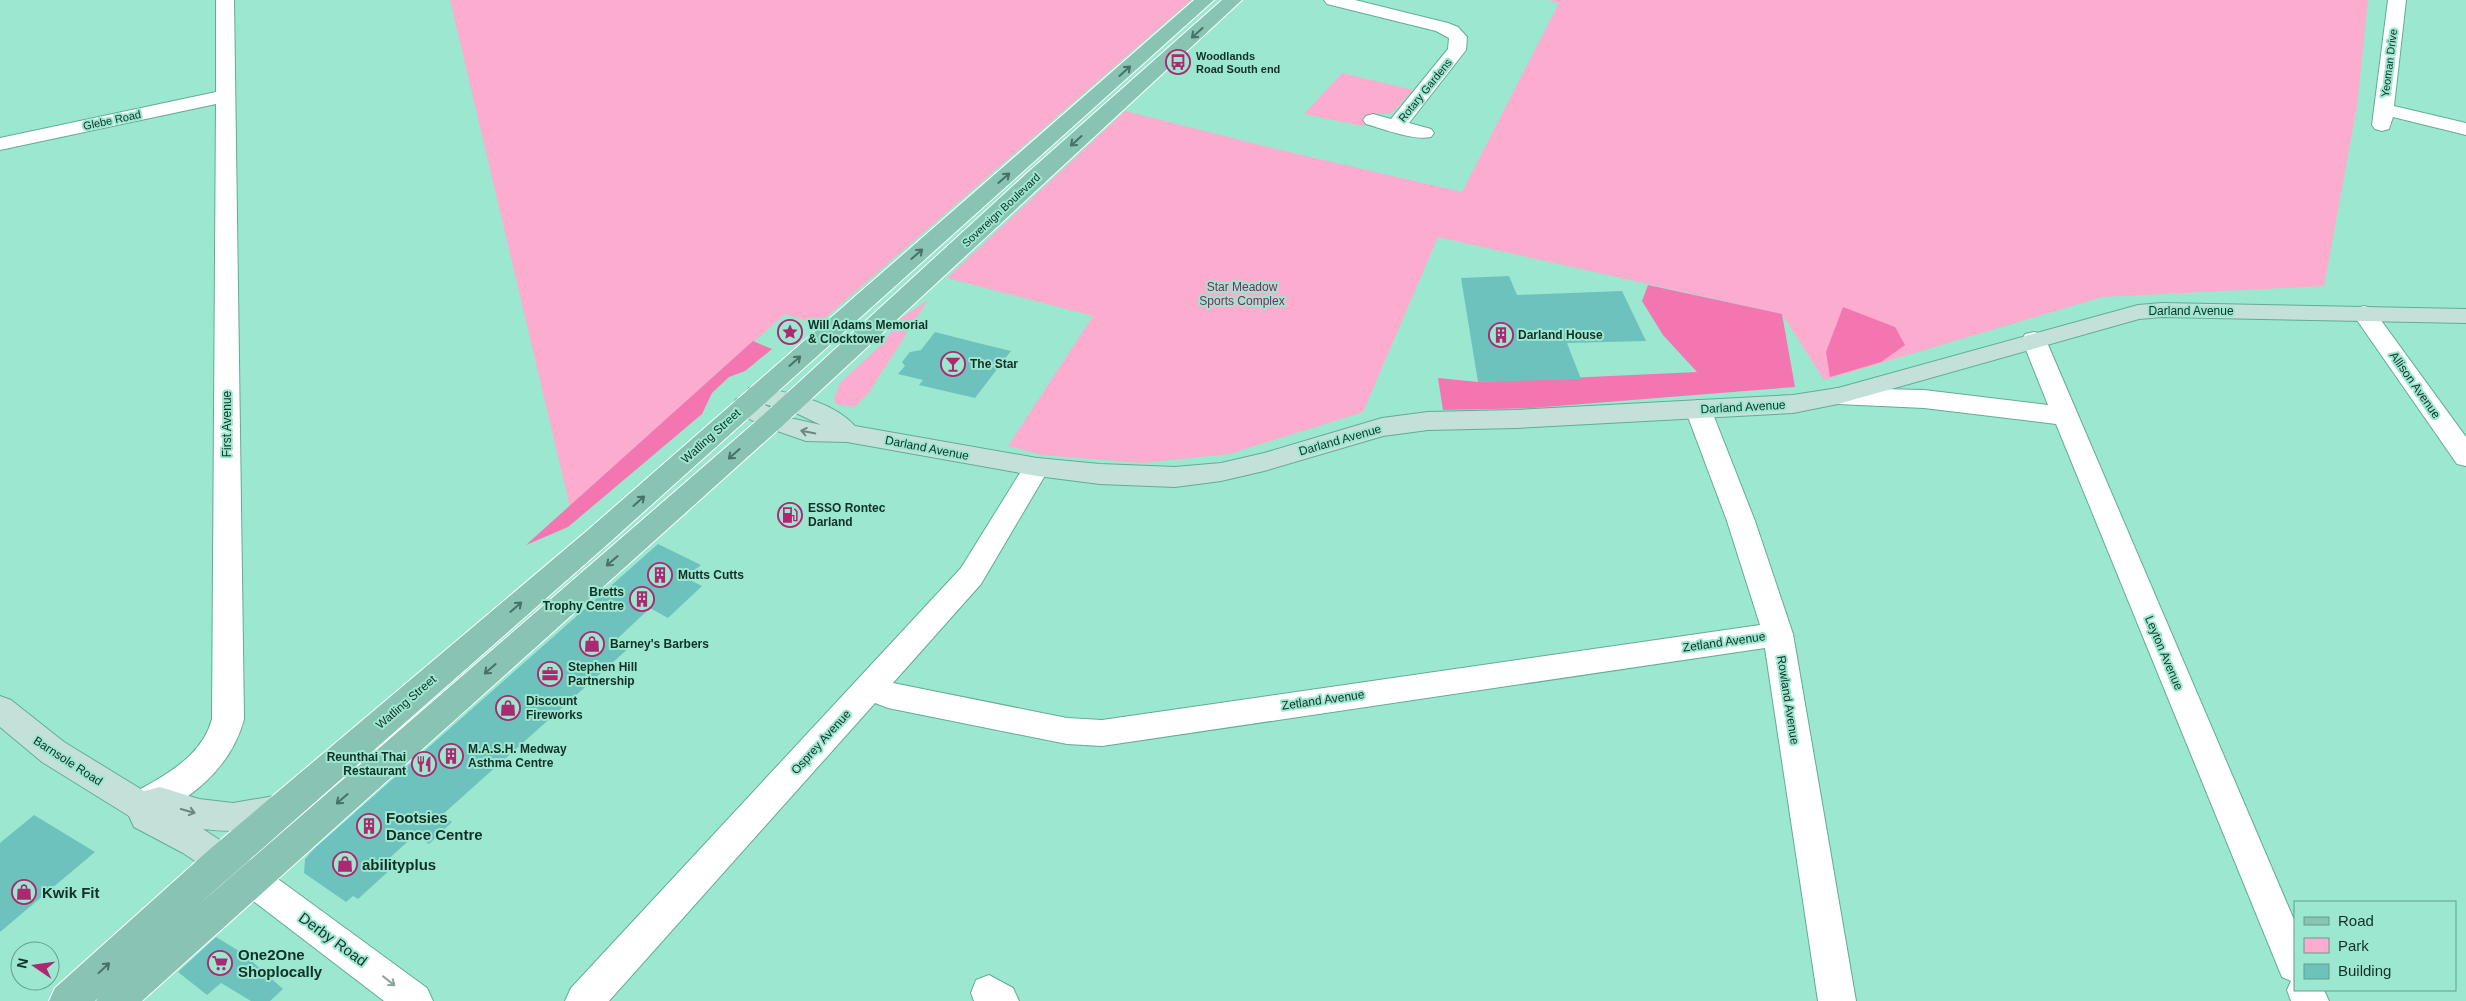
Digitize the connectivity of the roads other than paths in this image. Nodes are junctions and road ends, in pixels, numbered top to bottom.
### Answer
1 (225, 0) edge
2 (1205, 0) edge
3 (1233, 0) edge
4 (1333, 0) edge
5 (2397, 0) edge
6 (225, 96) junction
7 (1373, 120) dead end
8 (1396, 126) junction
9 (2466, 129) edge
10 (1424, 133) dead end
11 (0, 144) edge
12 (2364, 313) junction
13 (2466, 316) edge
14 (2034, 340) junction
15 (1838, 396) junction
16 (752, 399) junction
17 (1698, 409) junction
18 (781, 412) junction
19 (2066, 416) junction
20 (2466, 457) edge
21 (1037, 467) junction
22 (1778, 634) junction
23 (870, 687) junction
24 (0, 709) edge
25 (141, 806) junction
26 (280, 810) junction
27 (222, 860) junction
28 (251, 879) junction
29 (2294, 963) edge
30 (68, 1001) edge
31 (115, 1001) edge
32 (414, 1001) edge
33 (584, 1001) edge
34 (1837, 1001) edge

1 - 6 street, First Avenue
16 -> 2 main road, Sovereign Boulevard
3 -> 18 main road, Sovereign Boulevard
4 - 8 street, Rotary Gardens
5 - 9 street, Yeoman Drive
6 - 11 street, Glebe Road
6 - 25 street, First Avenue
7 - 8 street, Rotary Gardens
8 - 10 street, Rotary Gardens
12 - 13 street, Darland Avenue
12 - 14 street, Darland Avenue
12 - 20 street, Allison Avenue
14 - 15 street, Darland Avenue
14 - 19 street, Leyton Avenue
15 - 17 street, Darland Avenue
15 - 19 street, Darland Avenue
16 - 18 street, Darland Avenue
26 -> 16 main road, Watling Street
17 - 21 street, Darland Avenue
17 - 22 street, Rowland Avenue
18 - 21 street, Darland Avenue
18 -> 28 main road
19 - 29 street, Leyton Avenue
21 - 23 street, Osprey Avenue
22 - 23 street, Zetland Avenue
22 - 34 street, Rowland Avenue
23 - 33 street, Osprey Avenue
24 - 25 street, Barnsole Road
25 -> 26 street
25 - 27 street, Barnsole Road
26 - 27 main road, Watling Street
27 - 28 street, Barnsole Road
30 -> 27 main road, Watling Street
28 - 31 main road
28 -> 32 street, Derby Road

